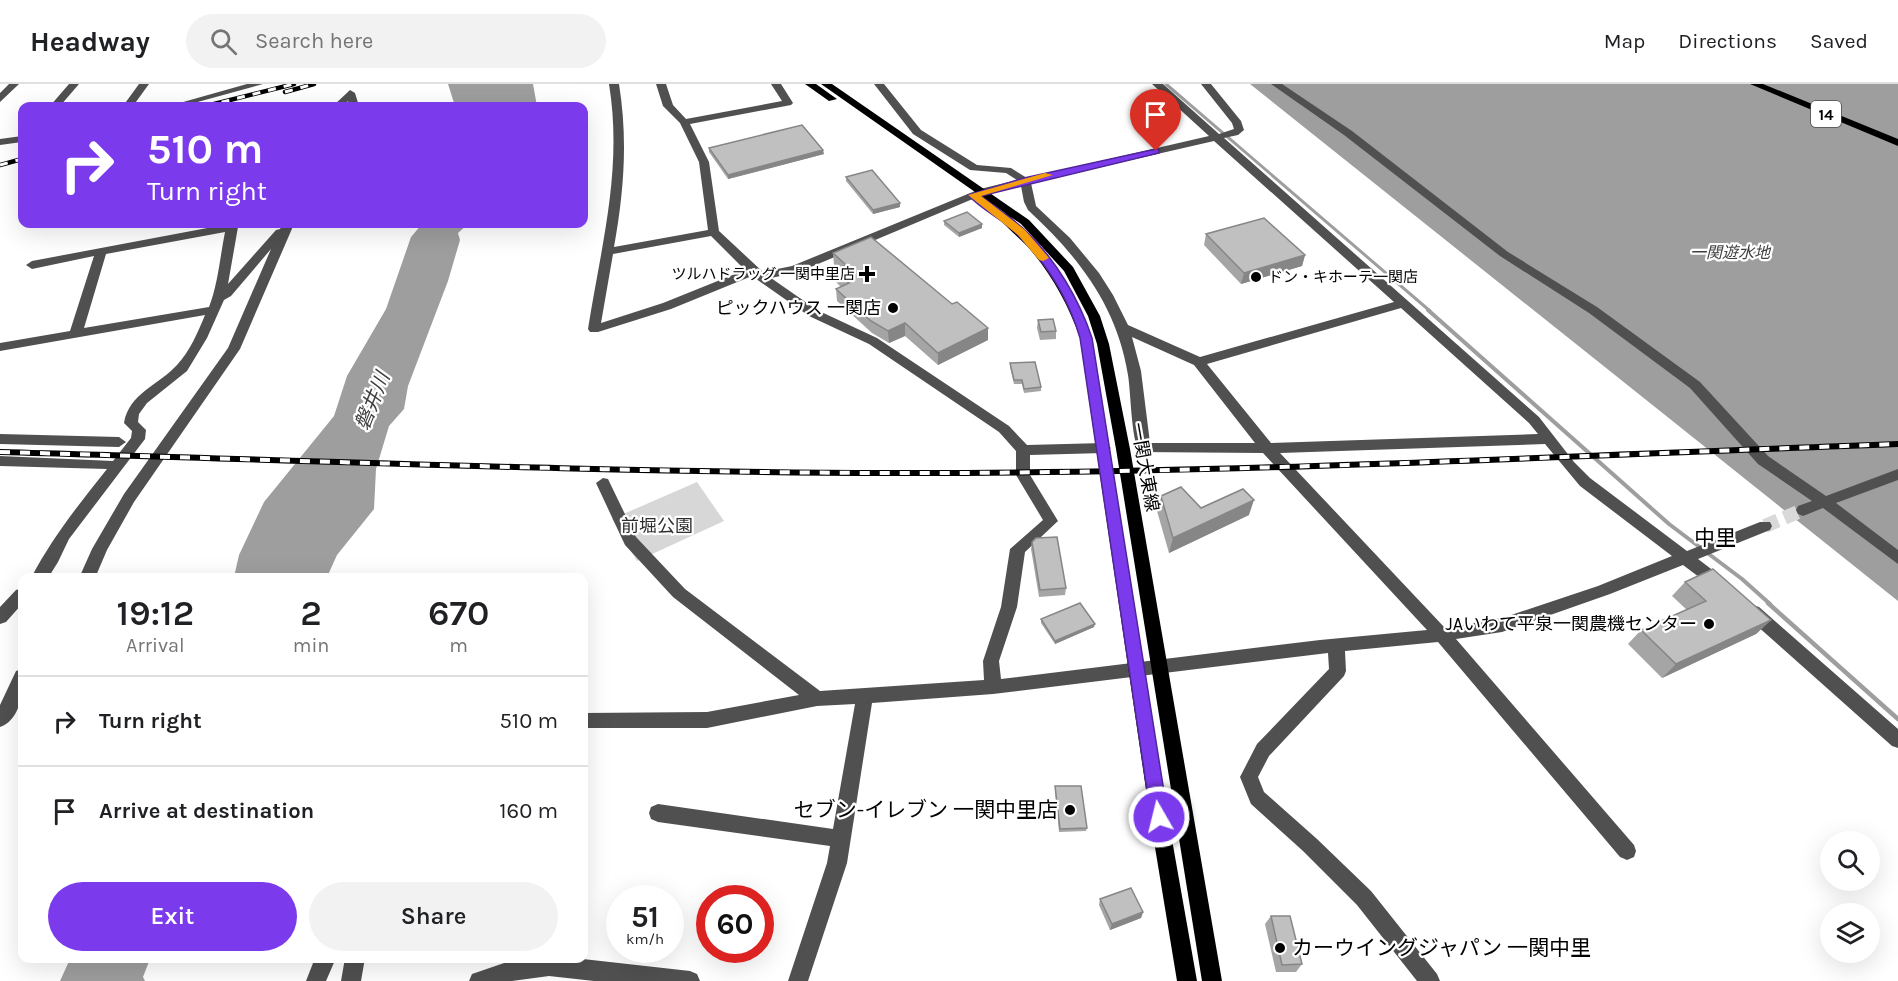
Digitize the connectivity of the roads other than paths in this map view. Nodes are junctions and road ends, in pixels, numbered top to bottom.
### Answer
1 (14, 84) edge
2 (74, 84) edge
3 (144, 84) edge
4 (258, 84) edge
5 (614, 84) edge
6 (661, 84) edge
7 (810, 84) edge
8 (826, 84) edge
9 (879, 84) edge
10 (1157, 84) edge
11 (1206, 84) edge
12 (1276, 84) edge
13 (1287, 84) edge
14 (1755, 84) edge
15 (779, 85) edge
16 (0, 99) edge
17 (58, 102) edge
18 (131, 102) edge
19 (189, 102) edge
20 (342, 102) edge
21 (353, 102) edge
22 (1310, 105) junction
23 (684, 122) junction
24 (1220, 137) junction
25 (18, 140) edge
26 (0, 142) edge
27 (1898, 143) edge
28 (1024, 181) junction
29 (978, 193) junction
30 (213, 228) edge
31 (227, 228) edge
32 (285, 228) edge
33 (286, 228) edge
34 (714, 232) junction
35 (102, 251) junction
36 (606, 252) junction
37 (32, 266) dead end
38 (758, 274) junction
39 (1404, 303) junction
40 (214, 305) junction
41 (1123, 328) junction
42 (76, 333) junction
43 (0, 347) edge
44 (1199, 362) junction
45 (0, 439) edge
46 (1550, 439) junction
47 (119, 442) dead end
48 (1104, 448) junction
49 (1267, 448) junction
50 (1023, 450) junction
51 (0, 461) edge
52 (108, 464) dead end
53 (1898, 474) edge
54 (603, 483) dead end
55 (1823, 501) junction
56 (1803, 510) tunnel mouth
57 (1765, 526) tunnel mouth
58 (1898, 558) edge
59 (1687, 559) junction
60 (43, 573) edge
61 (89, 573) edge
62 (18, 598) edge
63 (0, 617) edge
64 (1442, 635) junction
65 (1336, 646) junction
66 (1160, 667) junction
67 (1138, 670) junction
68 (18, 686) edge
69 (993, 687) junction
70 (865, 696) junction
71 (817, 699) junction
72 (0, 719) edge
73 (588, 721) edge
74 (1898, 740) edge
75 (658, 813) dead end
76 (841, 839) junction
77 (1627, 851) dead end
78 (324, 963) edge
79 (354, 963) edge
80 (316, 981) edge
81 (351, 981) edge
82 (479, 981) edge
83 (690, 981) edge
84 (798, 981) edge
85 (1187, 981) edge
86 (1212, 981) edge
87 (1430, 981) edge

1 - 16 street
2 - 17 street
3 - 18 street
4 - 19 street
5 - 36 street
6 - 23 street
7 - 29 main road, 一関大東線
8 - 29 main road, 一関大東線
9 - 28 street
10 - 24 street
11 - 24 street
12 - 22 street
13 - 22 street
14 - 27 main road, 14
15 - 23 street
20 - 21 street
22 - 55 street
23 - 34 street
24 - 28 street
24 - 39 street
25 - 26 street
28 - 29 street
28 - 41 street
29 - 38 street
29 - 48 main road, 一関大東線
29 - 66 main road, 一関大東線
30 - 35 street
31 - 40 street
32 - 40 street
33 - 61 street
34 - 36 street
34 - 38 street
35 - 37 street
35 - 42 street
36 - 38 street
38 - 50 street
39 - 44 street
39 - 46 street
40 - 42 street
40 - 60 street
41 - 44 street
41 - 49 street
42 - 43 street
44 - 49 street
45 - 47 street
46 - 49 street
46 - 59 street
48 - 50 street
48 - 67 main road, 一関大東線
49 - 64 street
50 - 69 street
51 - 52 street
53 - 55 street
54 - 71 street
55 - 56 street
55 - 58 street
57 - 59 street
59 - 64 street
59 - 74 street
62 - 63 street
64 - 65 street
64 - 77 street
65 - 66 street
65 - 87 street
66 - 67 street
66 - 86 main road, 一関大東線
67 - 69 street
67 - 85 main road, 一関大東線
68 - 72 street
69 - 70 street
70 - 71 street
70 - 76 street
71 - 73 street
75 - 76 street
76 - 84 street
78 - 80 street
79 - 81 street
82 - 83 street

